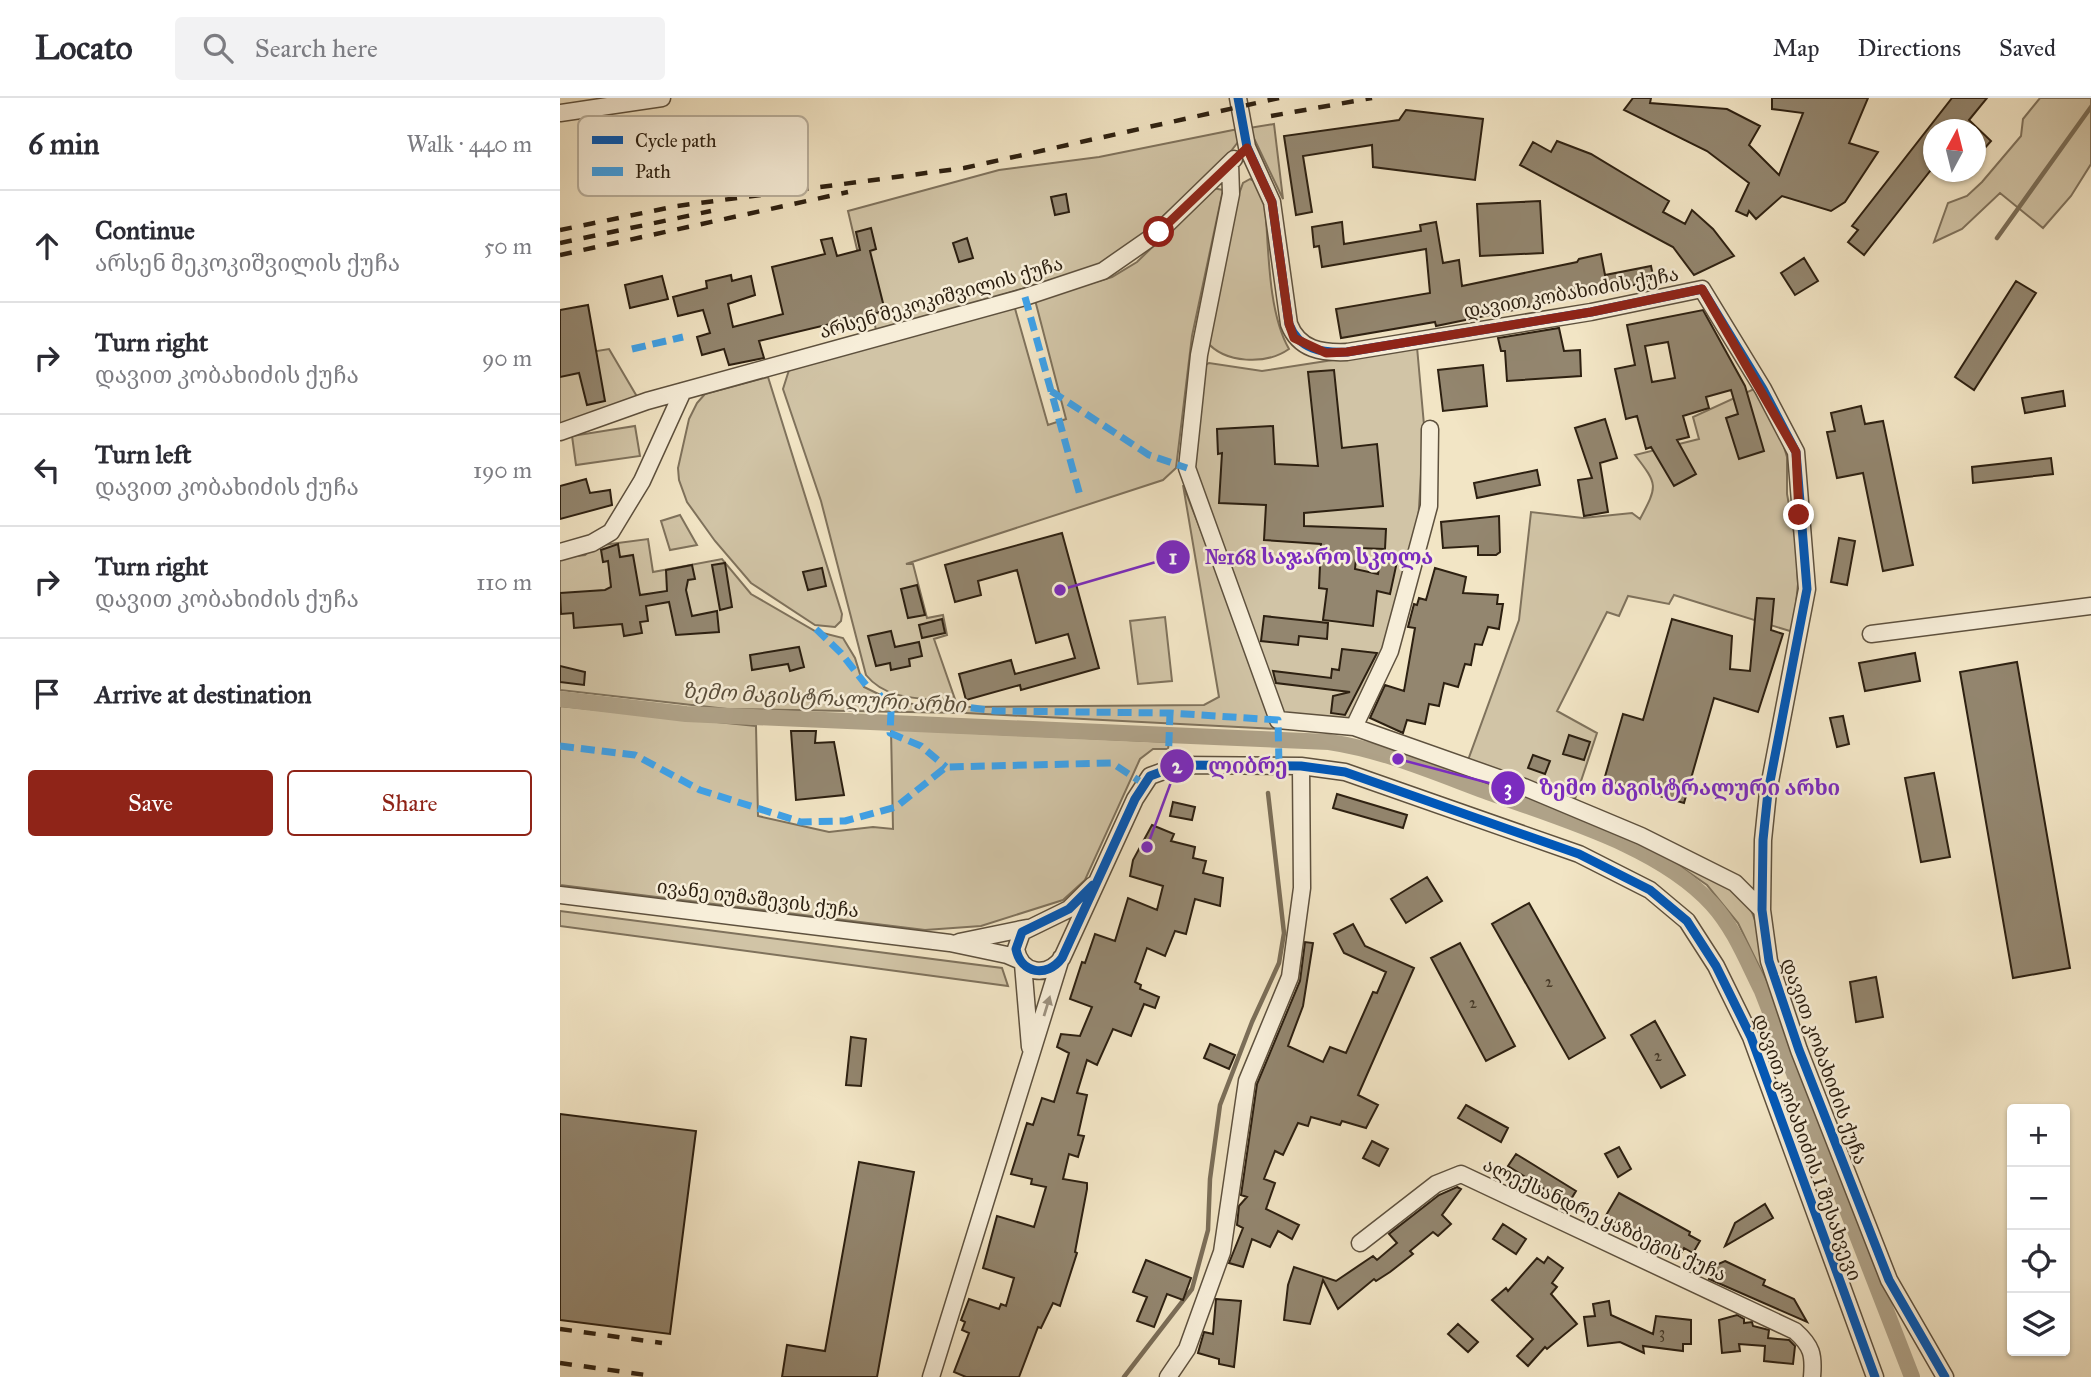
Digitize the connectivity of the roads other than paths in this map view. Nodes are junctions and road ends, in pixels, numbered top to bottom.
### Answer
1 (662, 98) edge
2 (1238, 98) edge
3 (560, 113) edge
4 (1247, 148) junction
5 (1230, 163) junction
6 (683, 391) junction
7 (1430, 429) dead end
8 (560, 432) edge
9 (560, 551) edge
10 (2091, 606) edge
11 (1871, 634) dead end
12 (1354, 727) junction
13 (1301, 766) junction
14 (1093, 886) junction
15 (560, 895) edge
16 (1762, 910) junction
17 (1032, 926) junction
18 (950, 943) junction
19 (1063, 954) junction
20 (1022, 962) junction
21 (1030, 1053) junction
22 (1360, 1243) dead end
23 (931, 1377) edge
24 (1168, 1377) edge
25 (1812, 1377) edge
26 (1875, 1377) edge
27 (1945, 1377) edge

1 - 3 street
2 - 4 street
4 - 5 street, არსენ მეკოკიშვილის ქუჩა
4 - 16 street, დავით კობახიძის ქუჩა
5 - 6 street, არსენ მეკოკიშვილის ქუჩა
5 - 12 street
6 - 8 street, არსენ მეკოკიშვილის ქუჩა
6 - 9 street
7 - 12 street
10 - 11 street
12 - 16 street
13 - 14 street, დავით კობახიძის I შესახვევი
13 - 24 street
13 - 26 street, დავით კობახიძის I შესახვევი
14 - 17 street, დავით კობახიძის I შესახვევი
14 - 19 street, დავით კობახიძის I შესახვევი
15 - 18 street, ივანე იუმაშევის ქუჩა
16 - 27 street, დავით კობახიძის ქუჩა
17 - 18 street, ივანე იუმაშევის ქუჩა
17 - 19 street
17 - 20 street
18 - 20 street, ივანე იუმაშევის ქუჩა
19 - 20 street
21 -> 19 street, დავით კობახიძის I შესახვევი
20 - 21 street
21 - 23 street, დავით კობახიძის I შესახვევი
22 - 25 street, ალექსანდრე ყაზბეგის ქუჩა

